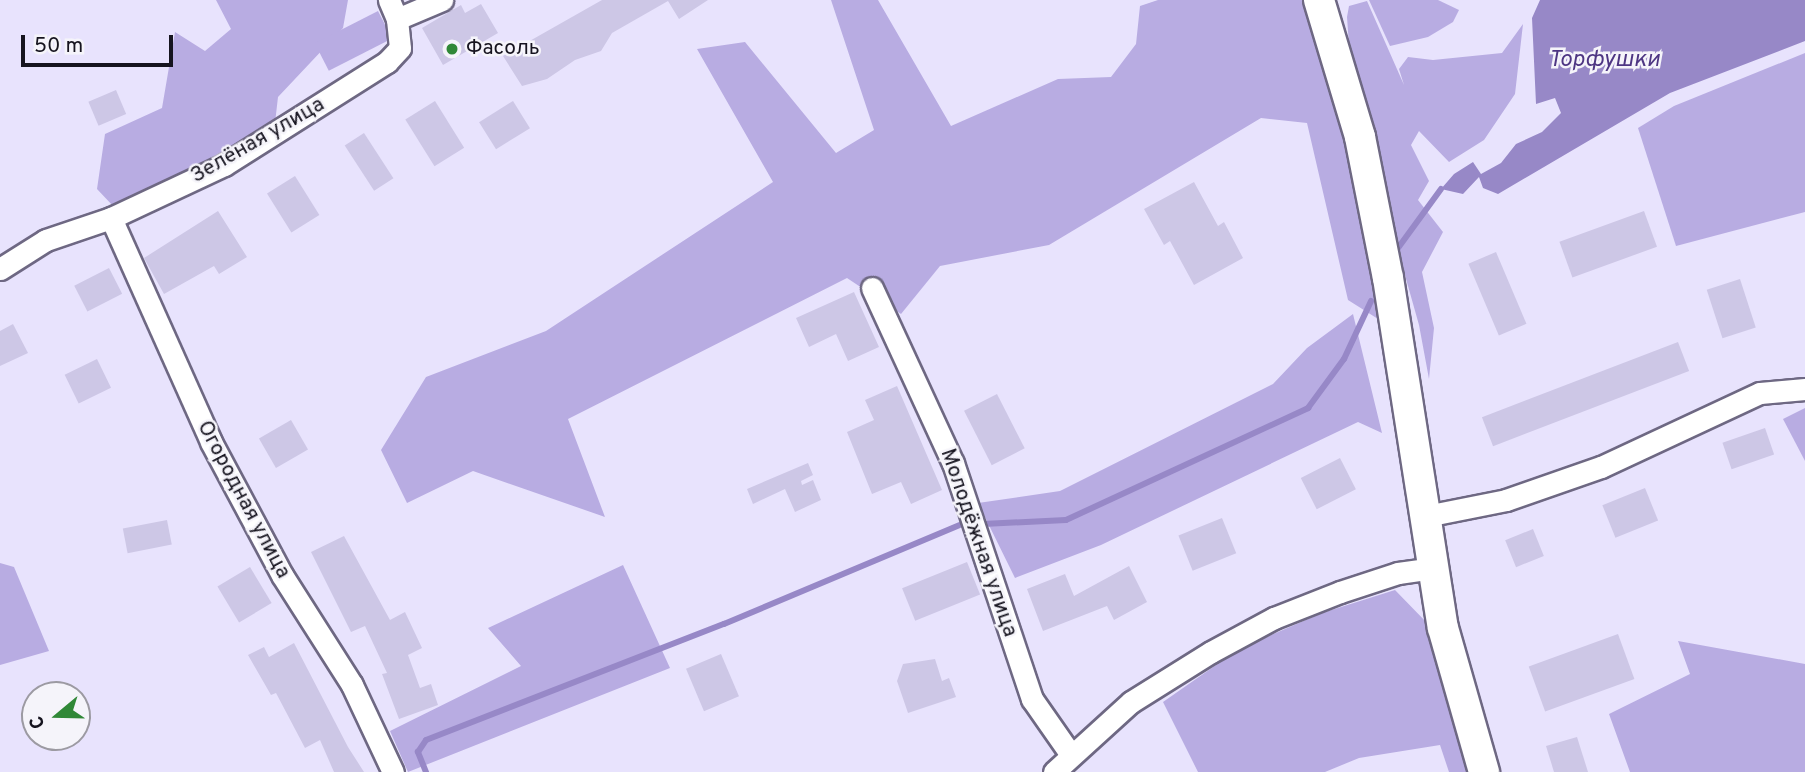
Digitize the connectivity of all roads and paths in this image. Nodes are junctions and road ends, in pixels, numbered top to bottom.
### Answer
1 (442, 0) edge
2 (1319, 0) edge
3 (393, 10) edge
4 (111, 218) junction
5 (0, 269) edge
6 (872, 288) dead end
7 (1805, 389) edge
8 (1426, 516) junction
9 (1433, 568) junction
10 (1071, 755) junction
11 (393, 772) edge
12 (1054, 772) edge
13 (1484, 772) edge

1 - 3 street, Зелёная улица
2 - 8 street
3 - 4 street, Зелёная улица
4 - 5 street, Зелёная улица
4 - 11 street, Огородная улица
6 - 10 street, Молодёжная улица
7 - 8 street
8 - 9 street
9 - 10 street
9 - 13 street
10 - 12 street

